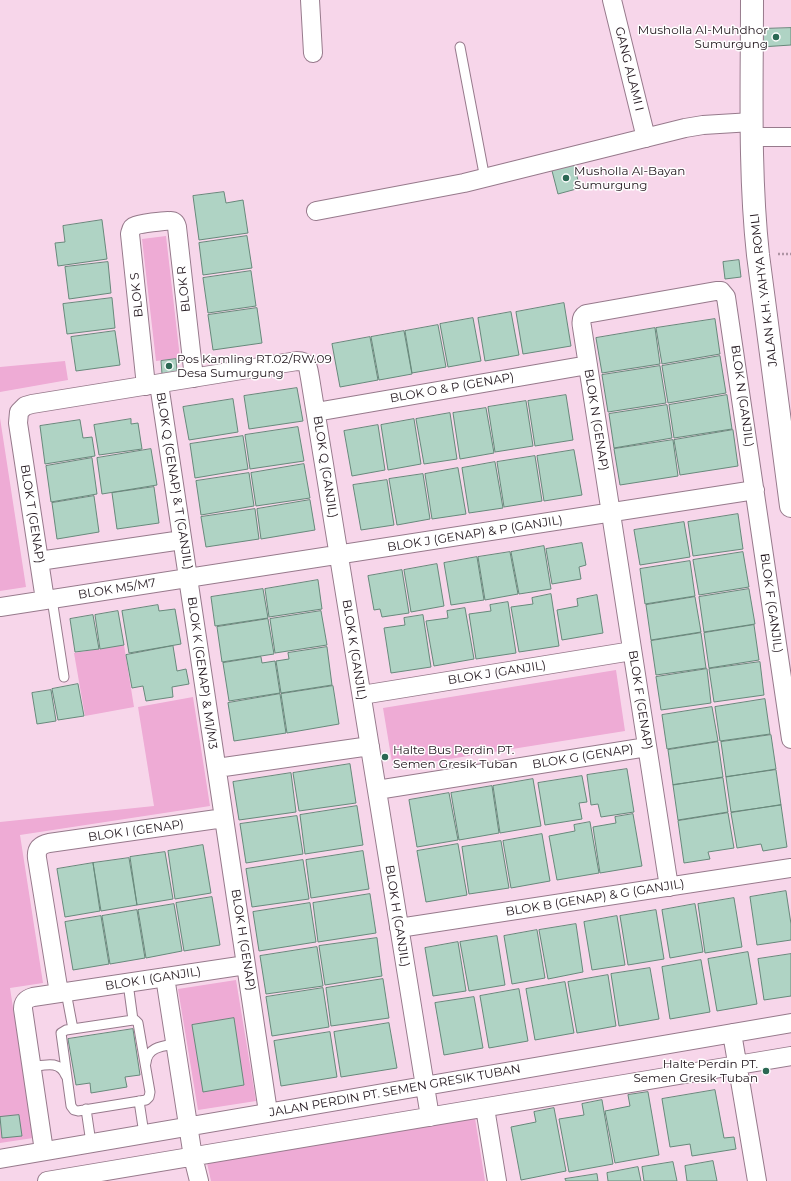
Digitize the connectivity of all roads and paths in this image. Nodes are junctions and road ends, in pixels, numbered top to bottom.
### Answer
1 (310, 0) edge
2 (612, 0) edge
3 (752, 0) edge
4 (460, 47) dead end
5 (313, 54) dead end
6 (752, 130) junction
7 (791, 137) edge
8 (646, 138) junction
9 (485, 178) junction
10 (316, 211) dead end
11 (153, 223) joint
12 (582, 327) joint
13 (588, 365) junction
14 (194, 378) junction
15 (152, 385) junction
16 (316, 412) junction
17 (755, 490) junction
18 (791, 506) edge
19 (611, 513) junction
20 (182, 540) junction
21 (339, 555) junction
22 (39, 560) junction
23 (188, 578) junction
24 (49, 600) junction
25 (0, 607) edge
26 (632, 651) junction
27 (64, 677) dead end
28 (362, 695) junction
29 (791, 739) edge
30 (370, 746) junction
31 (647, 747) junction
32 (217, 768) junction
33 (377, 790) junction
34 (224, 818) junction
35 (791, 868) edge
36 (669, 887) junction
37 (399, 928) junction
38 (246, 965) junction
39 (165, 977) junction
40 (128, 983) junction
41 (62, 992) junction
42 (133, 1020) junction
43 (791, 1023) edge
44 (73, 1029) junction
45 (732, 1033) junction
46 (176, 1044) junction
47 (791, 1056) edge
48 (737, 1065) junction
49 (146, 1066) junction
50 (32, 1067) junction
51 (67, 1079) junction
52 (425, 1086) junction
53 (139, 1101) junction
54 (485, 1108) junction
55 (86, 1109) junction
56 (268, 1112) junction
57 (430, 1117) junction
58 (188, 1126) junction
59 (144, 1134) junction
60 (91, 1143) junction
61 (44, 1151) junction
62 (193, 1157) junction
63 (0, 1159) edge
64 (47, 1181) edge
65 (198, 1181) edge
66 (497, 1181) edge
67 (757, 1181) edge

1 - 5 street
2 - 8 street, GANG ALAMI I
3 - 6 street, JALAN K.H. YAHYA ROMLI
4 - 9 lane
6 - 7 street
6 - 8 street
6 - 18 street, JALAN K.H. YAHYA ROMLI
8 - 9 street
9 - 10 street
11 - 14 street, BLOK R
11 - 15 street, BLOK S
12 - 13 street, BLOK N (GENAP)
12 - 17 street, BLOK N (GANJIL)
13 - 16 street, BLOK O & P (GENAP)
13 - 19 street, BLOK N (GENAP)
14 - 15 street, BLOK Q (GANJIL)
14 - 16 street, BLOK Q (GANJIL)
15 - 20 street, BLOK Q (GENAP) & T (GANJIL)
15 - 22 street, BLOK T (GENAP)
16 - 21 street, BLOK Q (GANJIL)
17 - 19 street, BLOK J (GENAP) & P (GANJIL)
17 - 29 street, BLOK F (GANJIL)
19 - 21 street, BLOK J (GENAP) & P (GANJIL)
19 - 26 street, BLOK F (GENAP)
20 - 22 street
20 - 23 street, BLOK Q (GENAP) & T (GANJIL)
21 - 23 street, BLOK J (GENAP) & P (GANJIL)
21 - 28 street, BLOK K (GANJIL)
22 - 24 street, BLOK T (GENAP)
23 - 24 street, BLOK M5/M7
23 - 32 street, BLOK K (GENAP) & M1/M3
24 - 25 street, BLOK M5/M7
24 - 27 lane
26 - 28 street, BLOK J (GANJIL)
26 - 31 street, BLOK F (GENAP)
28 - 30 street, BLOK K (GANJIL)
30 - 32 street
30 - 33 street, BLOK H (GANJIL)
31 - 33 street, BLOK G (GENAP)
31 - 36 street, BLOK F (GENAP)
32 - 34 street, BLOK H (GENAP)
33 - 37 street, BLOK H (GANJIL)
34 - 38 street, BLOK H (GENAP)
34 - 41 street, BLOK I (GENAP)
35 - 36 street, BLOK B (GENAP) & G (GANJIL)
36 - 37 street, BLOK B (GENAP) & G (GANJIL)
37 - 52 street, BLOK H (GANJIL)
38 - 39 street, BLOK I (GANJIL)
38 - 56 street, BLOK H (GENAP)
39 - 40 street, BLOK I (GANJIL)
39 - 46 street
40 - 41 street, BLOK I (GANJIL)
40 - 42 lane
41 - 44 lane
41 - 50 street, BLOK I (GANJIL)
42 - 44 lane
42 - 49 lane
43 - 45 street, JALAN PERDIN PT. SEMEN GRESIK TUBAN
44 - 51 lane
45 - 48 street
45 - 52 street, JALAN PERDIN PT. SEMEN GRESIK TUBAN
46 - 49 lane
46 - 58 street
47 - 48 street
48 - 54 street
48 - 67 street
49 - 53 lane
50 - 51 lane
50 - 61 street
51 - 55 lane
52 - 56 street, JALAN PERDIN PT. SEMEN GRESIK TUBAN
52 - 57 street, BLOK H (GANJIL)
53 - 55 lane
53 - 59 lane
54 - 57 street
54 - 66 street
55 - 60 lane
56 - 58 street, JALAN PERDIN PT. SEMEN GRESIK TUBAN
57 - 62 street
58 - 59 street, JALAN PERDIN PT. SEMEN GRESIK TUBAN
58 - 62 street
59 - 60 street, JALAN PERDIN PT. SEMEN GRESIK TUBAN
60 - 61 street, JALAN PERDIN PT. SEMEN GRESIK TUBAN
61 - 63 street, JALAN PERDIN PT. SEMEN GRESIK TUBAN
62 - 64 street
62 - 65 street

